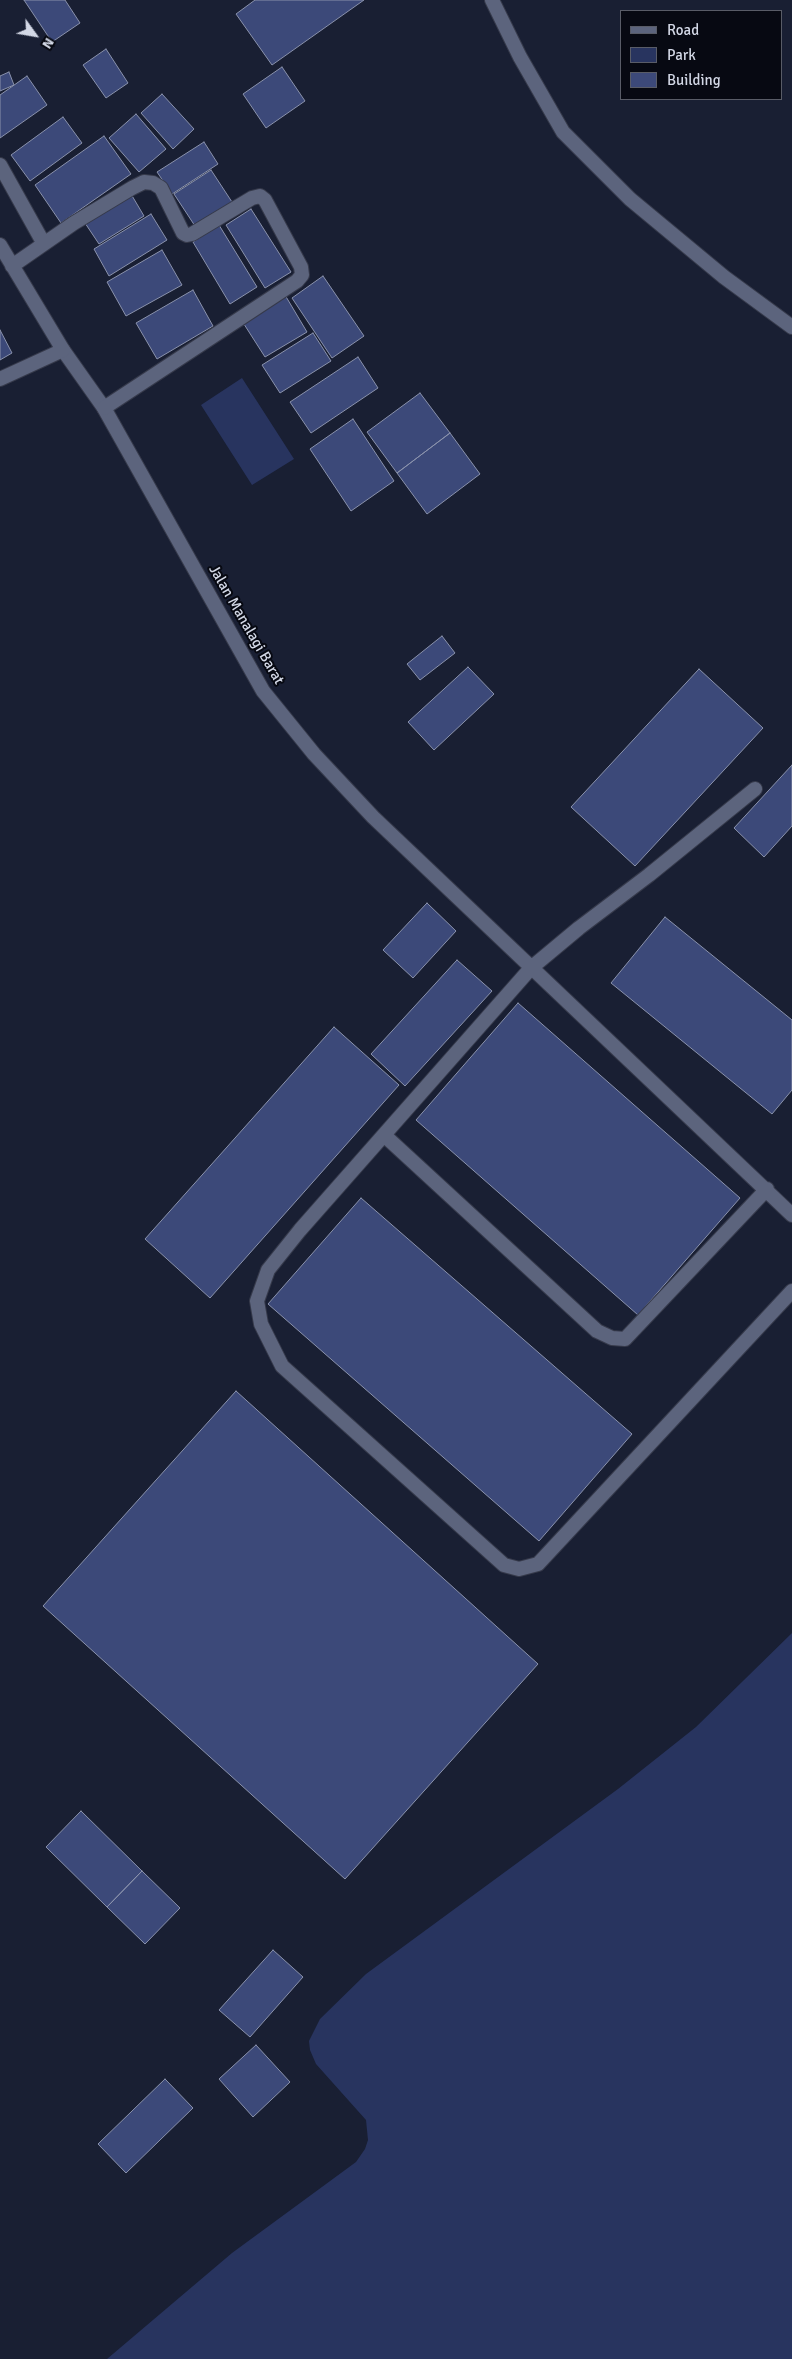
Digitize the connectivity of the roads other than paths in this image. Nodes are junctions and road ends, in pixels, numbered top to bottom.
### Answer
1 (492, 0) edge
2 (0, 165) edge
3 (44, 244) junction
4 (0, 245) edge
5 (12, 266) junction
6 (792, 327) edge
7 (63, 350) junction
8 (0, 379) edge
9 (104, 408) junction
10 (755, 789) dead end
11 (531, 968) junction
12 (384, 1135) junction
13 (767, 1189) junction
14 (792, 1215) edge
15 (792, 1291) edge

1 - 6 street
2 - 3 street
3 - 5 street
3 - 9 street
4 - 5 street, Jalan Manalagi Barat
5 - 7 street, Jalan Manalagi Barat
7 - 8 street
7 - 9 street, Jalan Manalagi Barat
9 - 11 street, Jalan Manalagi Barat
10 - 11 street
11 - 12 street
11 - 13 street, Jalan Manalagi Barat
12 - 13 street
12 - 15 street
13 - 14 street, Jalan Manalagi Barat

